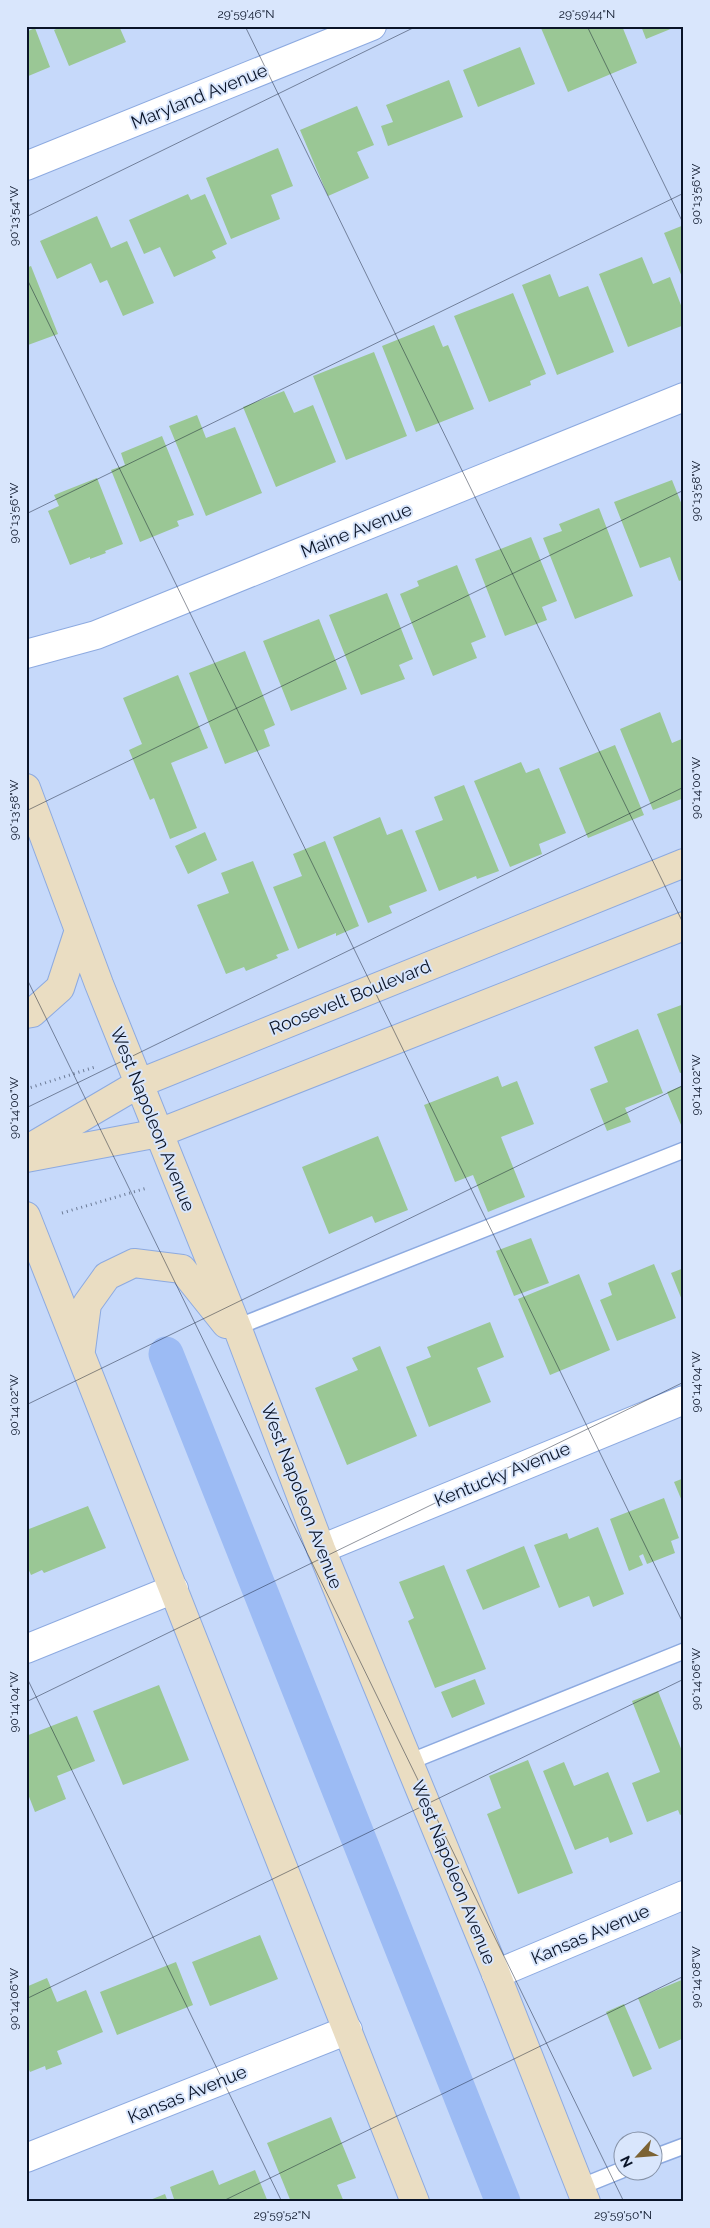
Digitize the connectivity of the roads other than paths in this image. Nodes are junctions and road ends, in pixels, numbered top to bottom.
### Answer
1 (372, 26) edge
2 (26, 166) edge
3 (684, 397) edge
4 (26, 654) edge
5 (26, 788) edge
6 (684, 863) edge
7 (684, 926) edge
8 (79, 930) junction
9 (26, 1014) edge
10 (140, 1083) junction
11 (159, 1133) junction
12 (26, 1150) edge
13 (684, 1150) edge
14 (26, 1158) edge
15 (26, 1216) edge
16 (241, 1337) junction
17 (80, 1352) junction
18 (684, 1400) edge
19 (321, 1549) junction
20 (174, 1589) junction
21 (26, 1649) edge
22 (684, 1651) edge
23 (409, 1762) junction
24 (684, 1895) edge
25 (496, 1974) junction
26 (348, 2030) junction
27 (684, 2146) edge
28 (662, 2154) edge
29 (26, 2158) edge
30 (612, 2176) edge
31 (583, 2194) edge
32 (415, 2202) edge

1 - 2 street, Maryland Avenue
3 - 4 street, Maine Avenue
5 - 8 main road, West Napoleon Avenue
6 - 10 main road, Roosevelt Boulevard
7 - 11 main road
8 - 9 main road
8 - 10 main road, West Napoleon Avenue
10 - 11 main road, West Napoleon Avenue
10 - 12 main road, Roosevelt Boulevard
11 - 14 main road
11 - 16 main road, West Napoleon Avenue
13 - 16 lane
15 - 17 main road
16 - 17 main road
16 - 19 main road, West Napoleon Avenue
17 - 20 main road
18 - 19 street, Kentucky Avenue
19 - 23 main road, West Napoleon Avenue
20 - 21 street
20 - 26 main road
22 - 23 lane
23 - 25 main road, West Napoleon Avenue
24 - 25 street, Kansas Avenue
25 - 31 main road, West Napoleon Avenue
26 - 29 street, Kansas Avenue
26 - 32 main road
27 - 28 lane
30 - 31 lane

